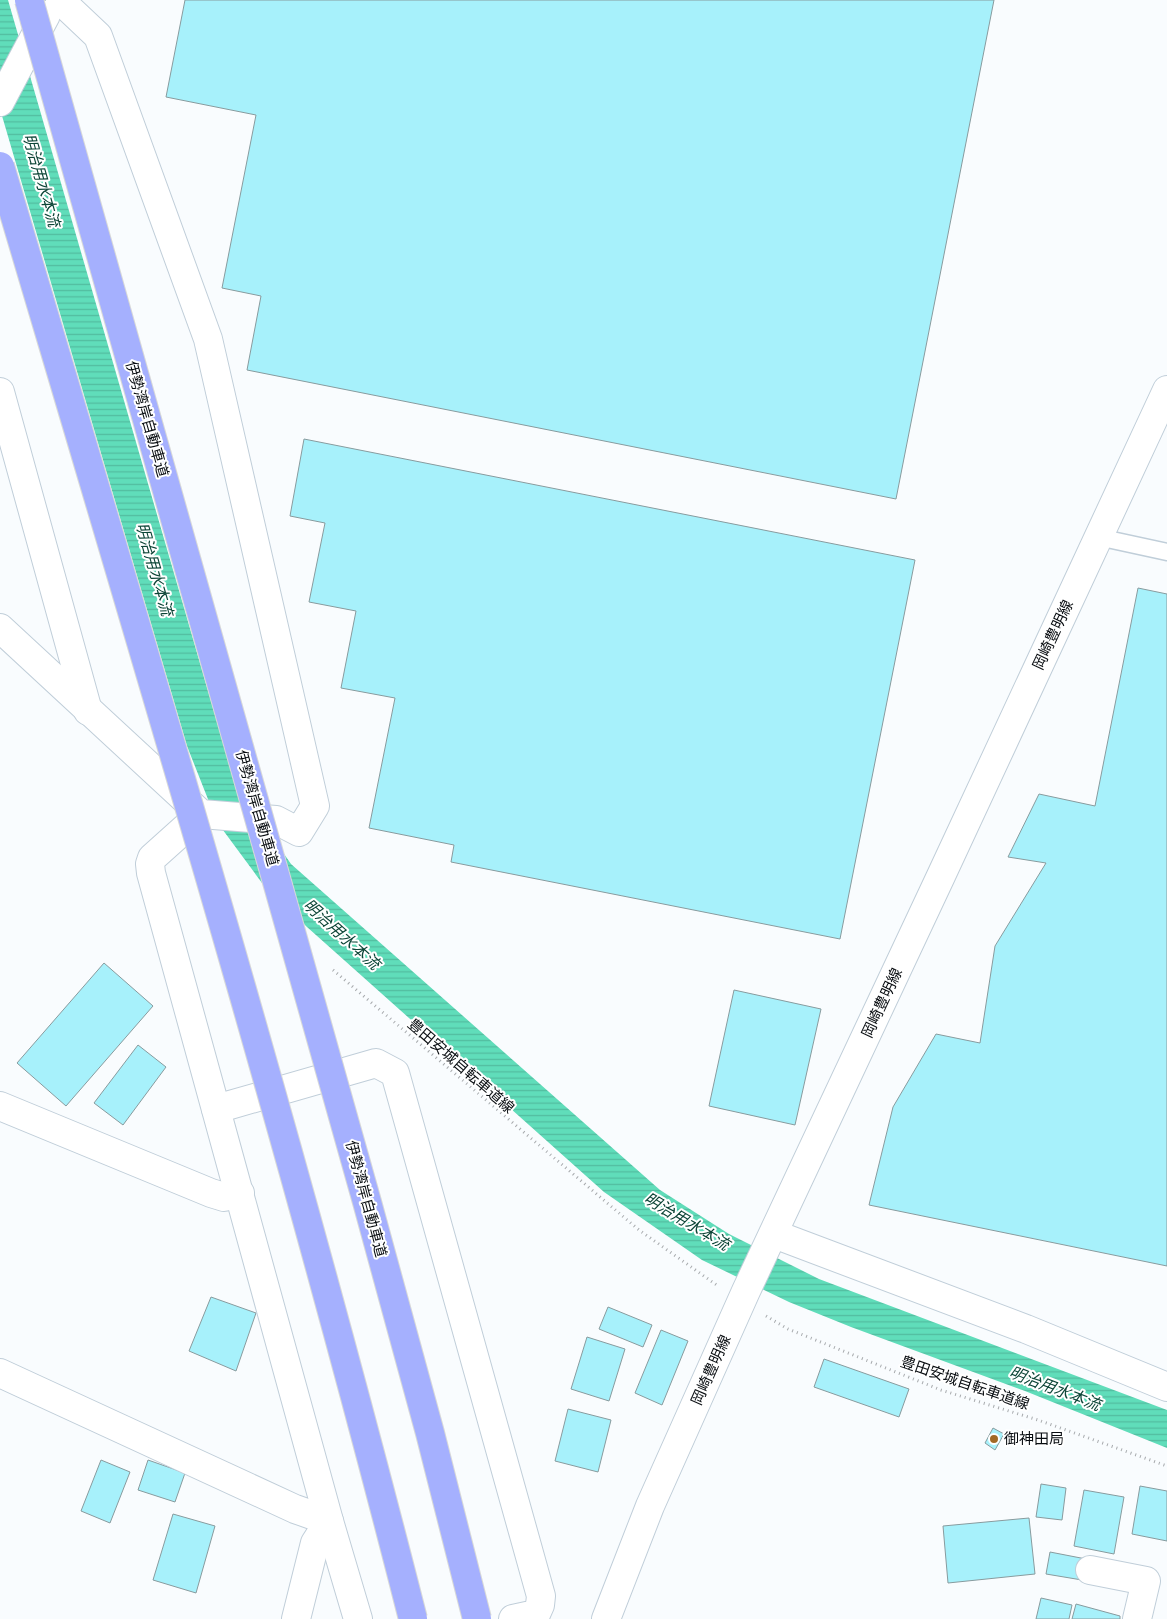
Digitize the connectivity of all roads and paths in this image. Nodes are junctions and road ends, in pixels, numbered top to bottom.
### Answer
1 (46, 3) edge
2 (0, 102) edge
3 (0, 166) edge
4 (1167, 390) edge
5 (0, 392) edge
6 (1098, 537) junction
7 (1167, 552) edge
8 (0, 628) edge
9 (88, 711) junction
10 (204, 814) junction
11 (331, 968) dead end
12 (0, 1106) edge
13 (216, 1109) junction
14 (240, 1193) junction
15 (771, 1240) junction
16 (742, 1297) junction
17 (0, 1372) edge
18 (1167, 1387) edge
19 (1167, 1466) edge
20 (329, 1521) junction
21 (1090, 1570) dead end
22 (296, 1619) edge
23 (358, 1619) edge
24 (413, 1619) edge
25 (477, 1619) edge
26 (513, 1619) edge
27 (606, 1619) edge
28 (1137, 1619) edge

1 - 2 street
1 - 10 street
1 - 25 highway, 伊勢湾岸自動車道, bridge
3 - 24 highway, bridge
4 - 6 street, 岡崎豊明線
5 - 9 street
6 - 7 lane
6 - 15 street, 岡崎豊明線
8 - 9 street
9 - 10 street
10 - 13 street
11 - 16 path, 豊田安城自転車道線
12 - 14 street
13 - 14 street
13 - 26 street
14 - 20 street
15 - 16 street, 岡崎豊明線
15 - 18 street
16 - 19 path, 豊田安城自転車道線
16 - 27 street, 岡崎豊明線
17 - 20 street
20 - 22 street
20 - 23 street
21 - 28 street

